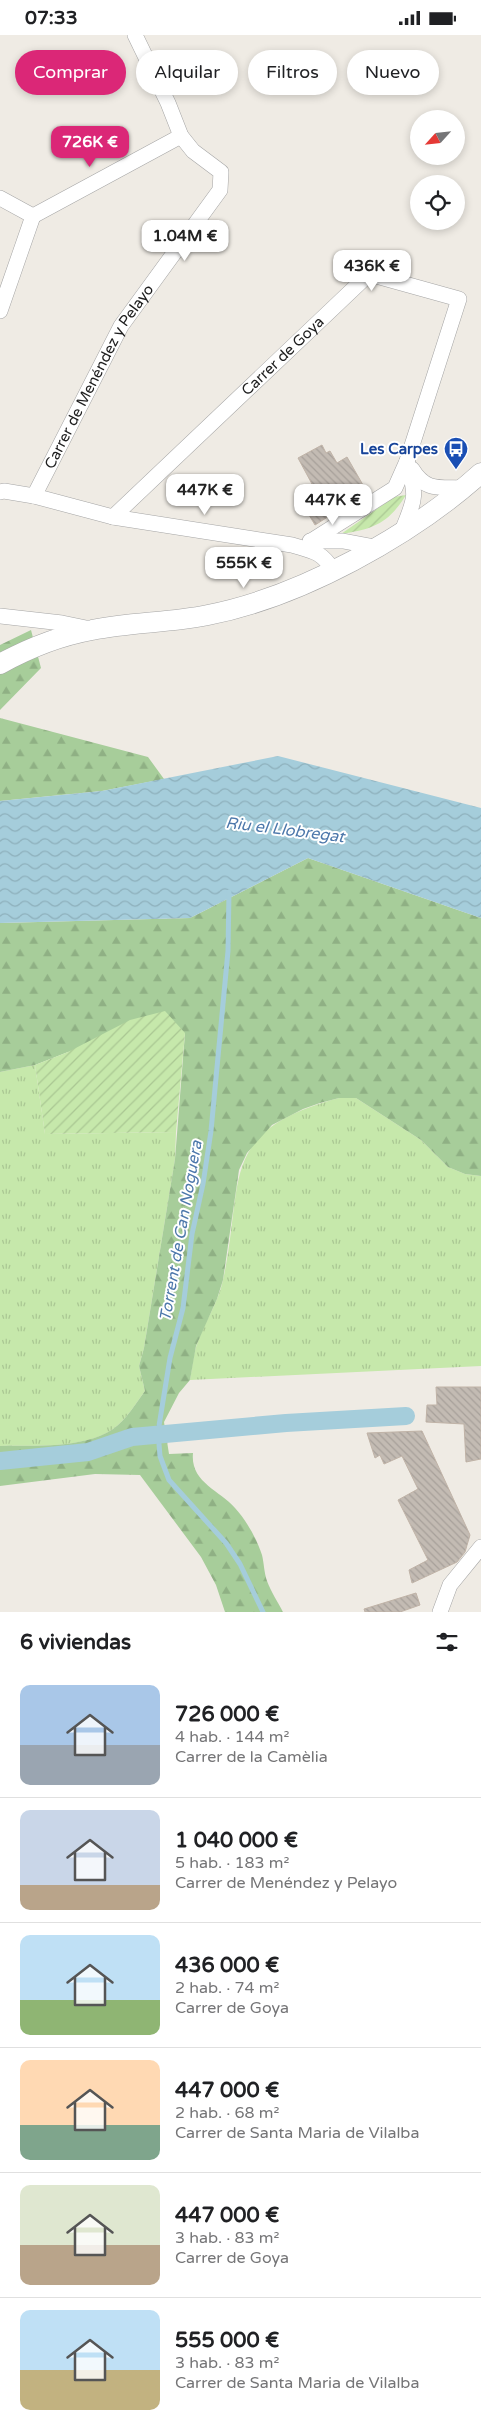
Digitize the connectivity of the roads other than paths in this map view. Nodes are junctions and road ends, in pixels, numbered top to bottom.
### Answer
1 (135, 35) edge
2 (181, 136) junction
3 (0, 198) edge
4 (33, 216) junction
5 (0, 311) edge
6 (407, 461) junction
7 (481, 473) edge
8 (464, 488) junction
9 (0, 492) edge
10 (34, 496) junction
11 (113, 517) junction
12 (402, 531) junction
13 (311, 541) junction
14 (292, 545) junction
15 (375, 547) junction
16 (333, 570) junction
17 (0, 616) edge
18 (92, 629) junction
19 (0, 664) edge
20 (481, 1547) edge
21 (440, 1612) edge

1 - 2 street, Carrer de Menéndez y Pelayo
2 - 4 street
2 - 10 street, Carrer de Menéndez y Pelayo
3 - 4 street
4 - 5 street
6 - 8 street
6 - 11 street, Carrer de Goya
6 - 12 street
6 - 13 street, Carrer de Goya
7 - 8 street
8 - 12 street
9 - 10 street
10 - 11 street
11 - 14 street
12 - 15 street
13 - 14 street
13 - 15 street
14 - 16 street
15 - 16 street
16 - 18 street
17 - 18 street
18 - 19 street
20 - 21 street

